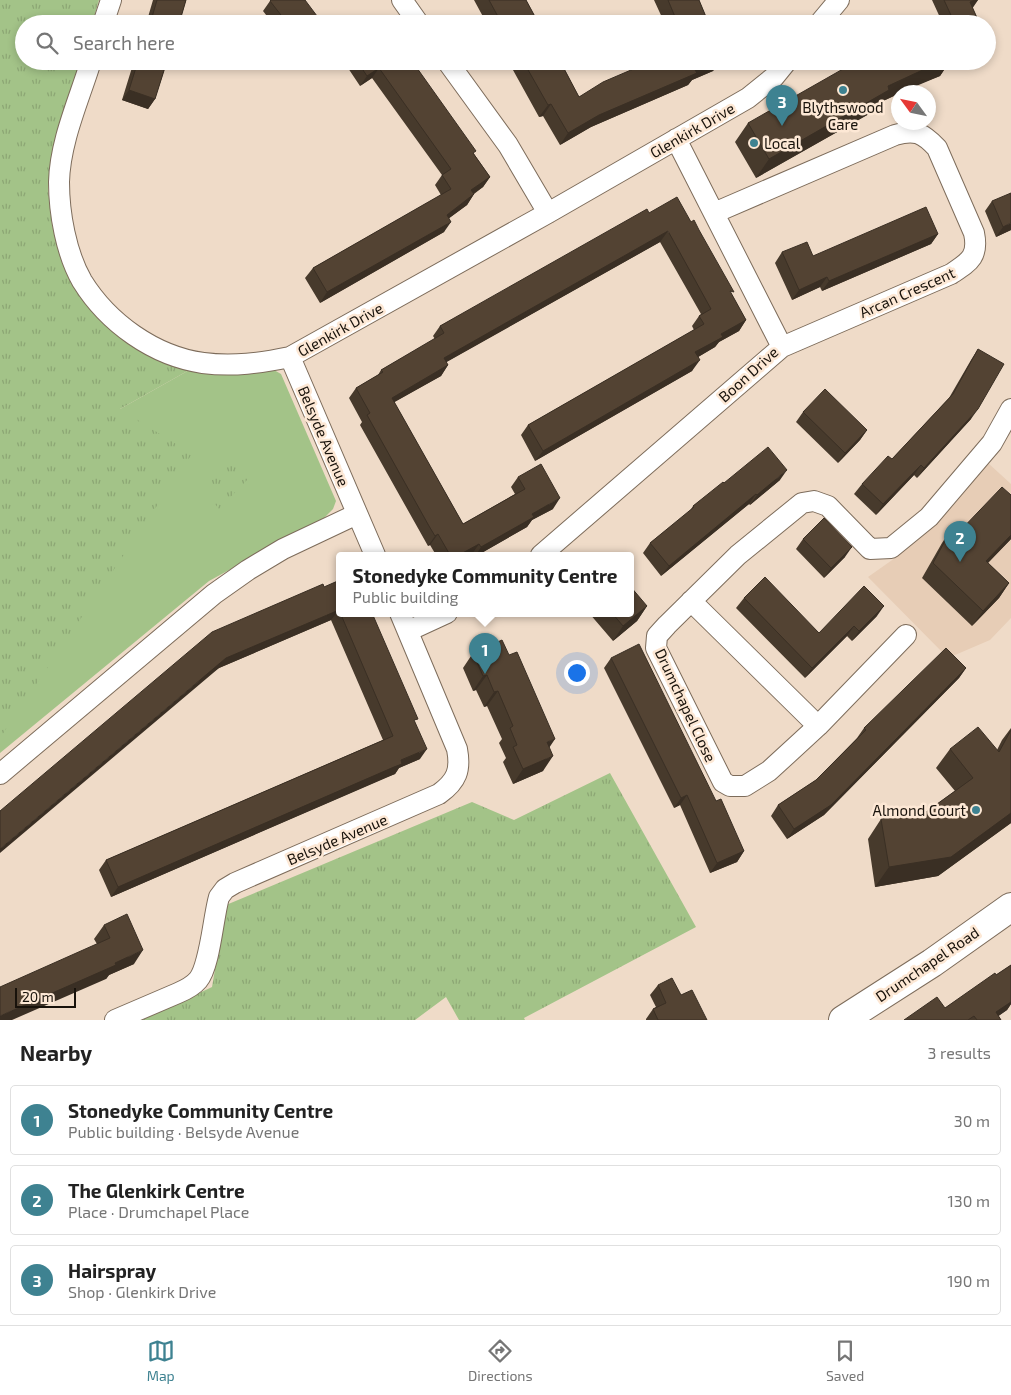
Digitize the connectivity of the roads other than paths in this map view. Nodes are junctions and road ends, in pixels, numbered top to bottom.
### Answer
1 (110, 0) edge
2 (402, 0) edge
3 (839, 0) edge
4 (106, 15) edge
5 (413, 15) edge
6 (826, 15) edge
7 (88, 70) edge
8 (454, 70) edge
9 (780, 70) edge
10 (676, 139) junction
11 (548, 213) junction
12 (714, 213) junction
13 (782, 347) junction
14 (290, 357) junction
15 (1011, 409) edge
16 (358, 514) junction
17 (374, 552) edge
18 (544, 552) edge
19 (691, 601) junction
20 (428, 617) edge
21 (404, 622) edge
22 (906, 635) dead end
23 (818, 726) junction
24 (0, 774) edge
25 (1011, 907) edge
26 (115, 1020) edge
27 (842, 1020) edge

1 - 4 street
2 - 5 street
3 - 6 street
7 - 14 street, Glenkirk Drive
8 - 11 street
9 - 10 street, Glenkirk Drive
10 - 11 street, Glenkirk Drive
10 - 12 street, Boon Drive
11 - 14 street, Glenkirk Drive
12 - 13 street, Boon Drive
12 - 13 street, Arcan Crescent
13 - 18 street, Boon Drive
14 - 16 street, Belsyde Avenue
15 - 19 street, Drumchapel Close
16 - 17 street, Belsyde Avenue
16 - 24 street
19 - 23 street
19 - 23 street, Drumchapel Close
20 - 21 street
21 - 26 street, Belsyde Avenue
22 - 23 street, Drumchapel Close
25 - 27 street, Drumchapel Road

